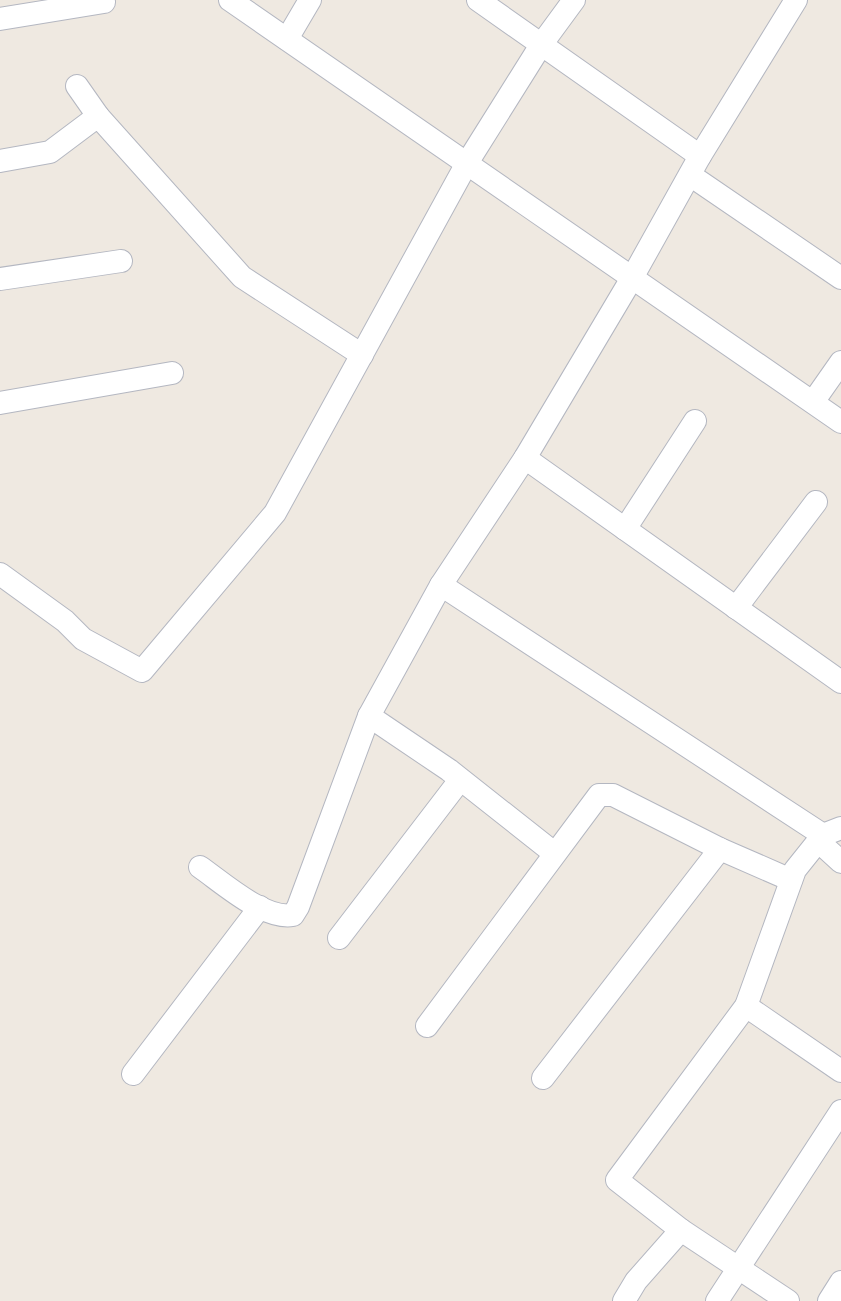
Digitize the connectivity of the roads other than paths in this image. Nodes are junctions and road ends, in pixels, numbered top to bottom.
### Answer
1 (230, 0) edge
2 (310, 0) edge
3 (478, 0) edge
4 (574, 0) edge
5 (796, 0) edge
6 (104, 2) dead end
7 (0, 19) edge
8 (287, 39) junction
9 (541, 46) junction
10 (77, 86) dead end
11 (98, 116) junction
12 (0, 161) edge
13 (467, 163) junction
14 (695, 166) junction
15 (121, 261) dead end
16 (632, 278) junction
17 (841, 278) edge
18 (0, 279) edge
19 (362, 355) junction
20 (841, 362) edge
21 (172, 373) dead end
22 (813, 402) junction
23 (0, 403) edge
24 (695, 420) dead end
25 (841, 422) edge
26 (525, 458) junction
27 (816, 502) dead end
28 (625, 529) junction
29 (0, 574) edge
30 (441, 584) junction
31 (736, 608) junction
32 (838, 673) edge
33 (369, 716) junction
34 (460, 780) junction
35 (827, 835) edge
36 (720, 849) junction
37 (554, 853) junction
38 (841, 862) edge
39 (200, 867) dead end
40 (791, 880) junction
41 (260, 907) junction
42 (339, 938) dead end
43 (746, 1006) junction
44 (427, 1026) dead end
45 (841, 1071) edge
46 (133, 1074) dead end
47 (543, 1078) dead end
48 (841, 1111) edge
49 (681, 1230) junction
50 (738, 1268) junction
51 (841, 1282) edge
52 (624, 1301) edge
53 (717, 1301) edge
54 (788, 1301) edge
55 (829, 1301) edge

1 - 8 street
2 - 8 street
3 - 9 street
4 - 9 street
5 - 14 street
6 - 7 street
8 - 13 street
9 - 13 street
9 - 14 street
10 - 11 street
11 - 12 street
11 - 19 street
13 - 16 street
13 - 19 street
14 - 16 street
14 - 17 street
15 - 18 street
16 - 22 street
16 - 26 street
19 - 29 street
20 - 22 street
21 - 23 street
22 - 25 street
24 - 28 street
26 - 28 street
26 - 30 street
27 - 31 street
28 - 31 street
30 - 33 street
30 - 35 street
31 - 32 street
33 - 34 street
33 - 41 street
34 - 37 street
34 - 42 street
35 - 38 street
35 - 40 street
36 - 37 street
36 - 40 street
36 - 47 street
37 - 44 street
39 - 41 street
40 - 43 street
41 - 46 street
43 - 45 street
43 - 49 street
48 - 50 street
49 - 50 street
49 - 52 street
50 - 53 street
50 - 54 street
51 - 55 street

